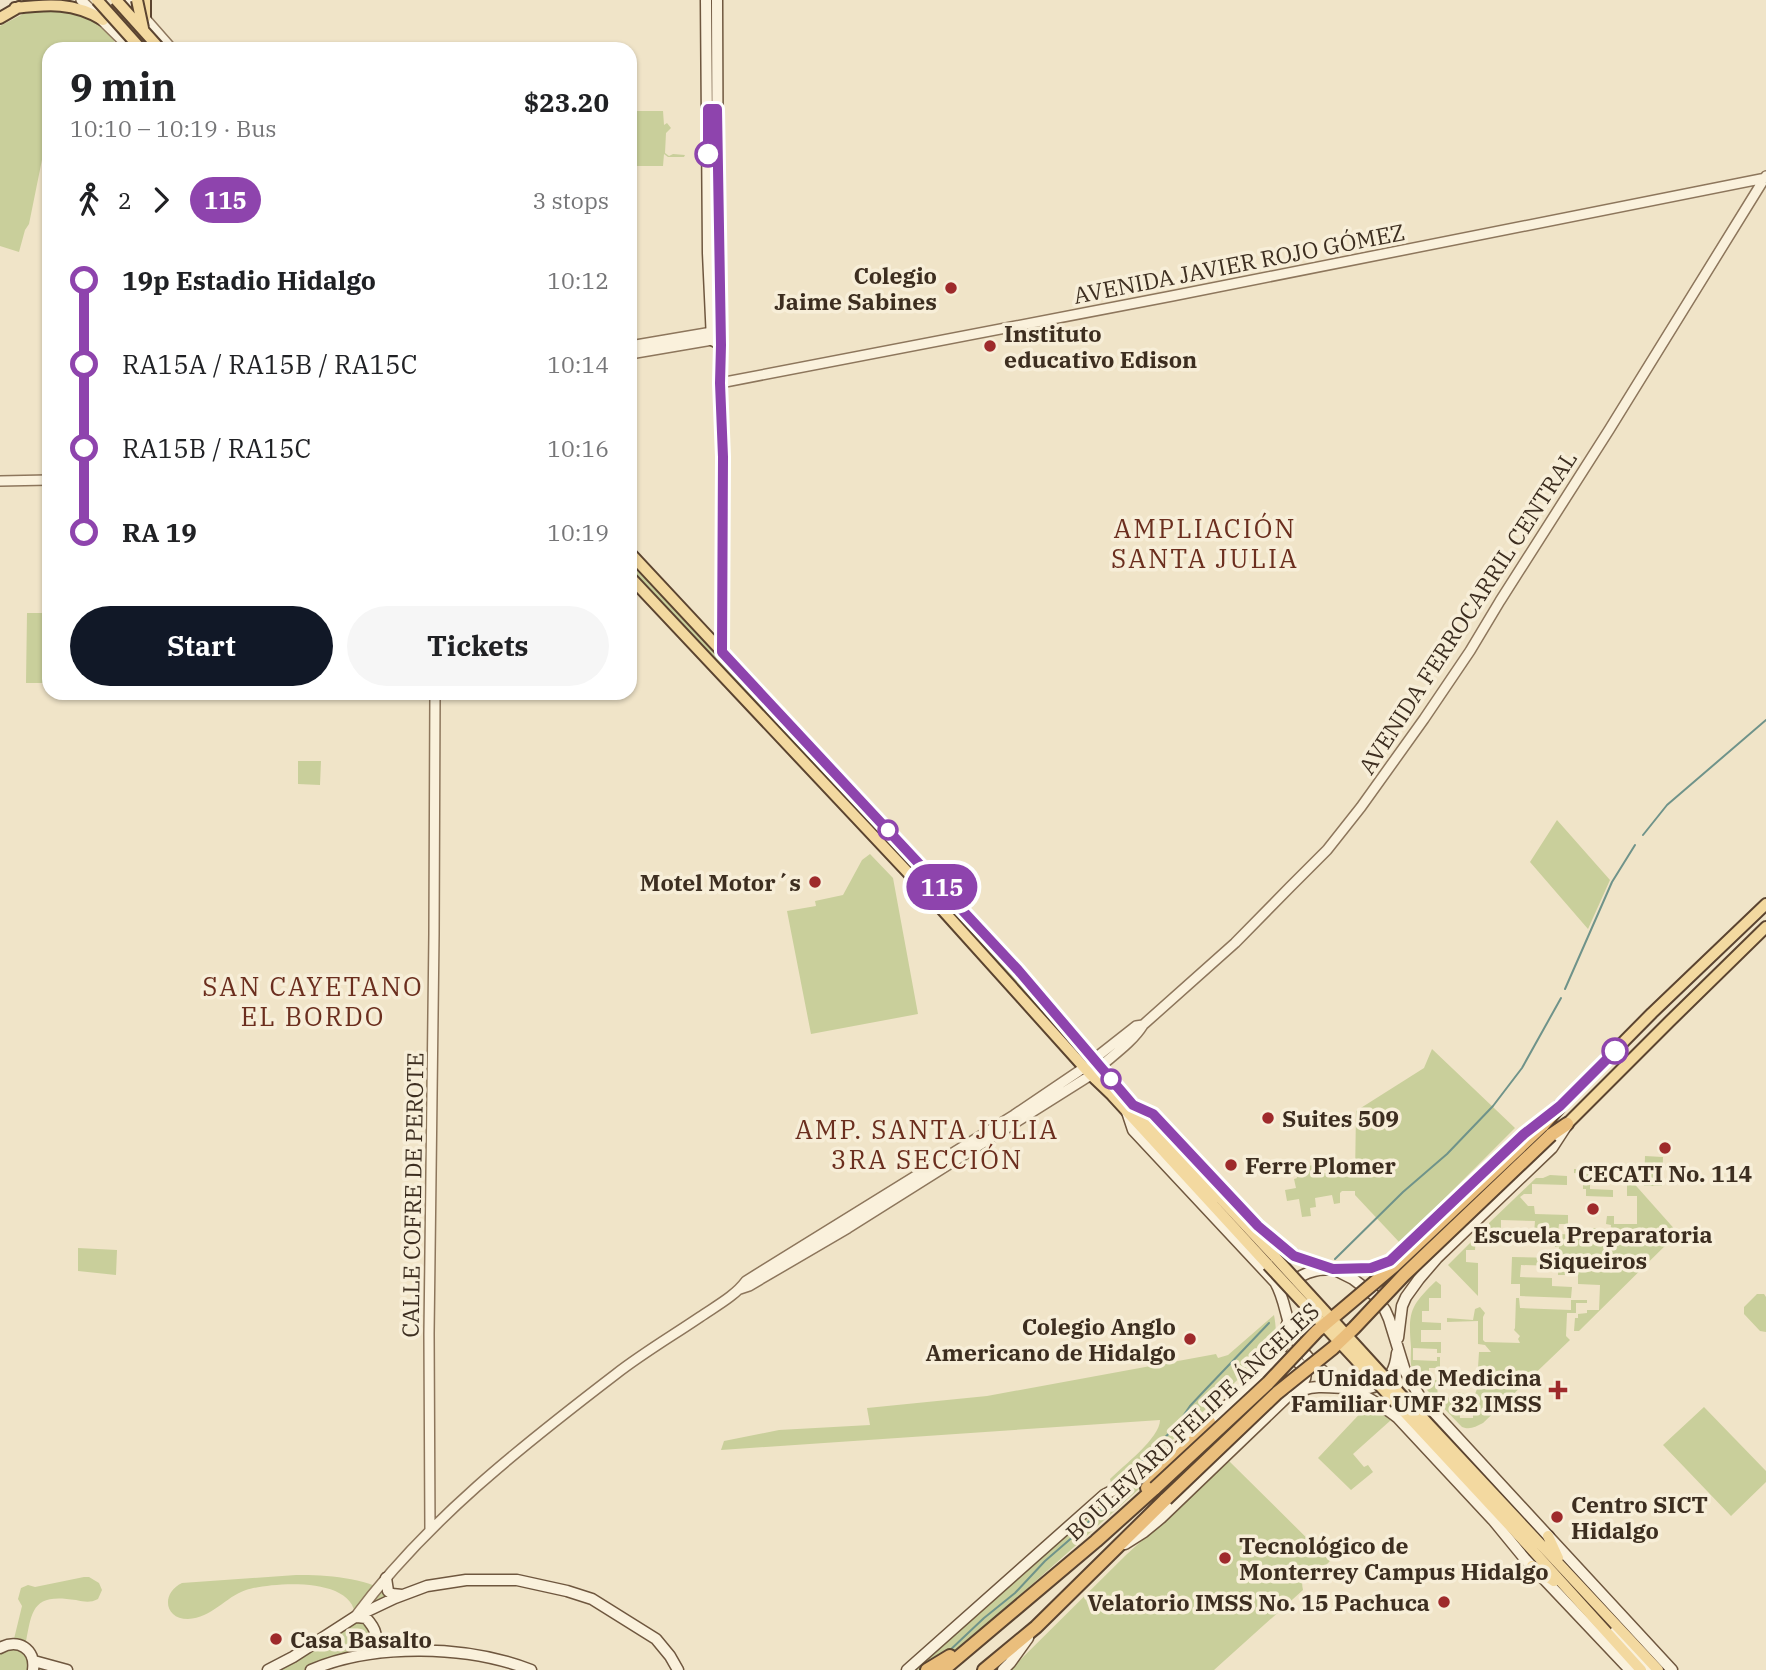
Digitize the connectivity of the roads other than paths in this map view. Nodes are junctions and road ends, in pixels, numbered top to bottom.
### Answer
1 (81, 0) edge
2 (116, 0) edge
3 (126, 0) edge
4 (137, 0) edge
5 (145, 0) edge
6 (706, 0) edge
7 (717, 0) edge
8 (48, 1) edge
9 (96, 2) edge
10 (15, 8) junction
11 (0, 18) edge
12 (145, 18) junction
13 (103, 20) junction
14 (145, 34) junction
15 (124, 42) edge
16 (134, 42) edge
17 (153, 42) edge
18 (166, 42) edge
19 (712, 109) junction
20 (1765, 177) edge
21 (717, 337) junction
22 (637, 345) edge
23 (637, 353) edge
24 (720, 383) junction
25 (42, 480) edge
26 (0, 481) edge
27 (637, 561) edge
28 (637, 584) edge
29 (722, 652) junction
30 (435, 700) edge
31 (1766, 904) edge
32 (1766, 927) edge
33 (1663, 1003) junction
34 (1675, 1016) junction
35 (1098, 1063) junction
36 (1088, 1071) junction
37 (1560, 1106) junction
38 (1130, 1108) junction
39 (1567, 1124) junction
40 (1546, 1130) junction
41 (1286, 1249) junction
42 (1390, 1261) junction
43 (1264, 1269) junction
44 (1333, 1269) junction
45 (1419, 1279) junction
46 (1284, 1300) junction
47 (1287, 1323) junction
48 (1398, 1343) junction
49 (1267, 1371) junction
50 (1351, 1389) junction
51 (1287, 1397) junction
52 (1420, 1397) junction
53 (1398, 1418) junction
54 (1209, 1422) junction
55 (1119, 1520) junction
56 (430, 1530) junction
57 (1548, 1536) junction
58 (1529, 1539) junction
59 (1542, 1546) junction
60 (1117, 1548) junction
61 (1532, 1566) junction
62 (1562, 1567) junction
63 (386, 1577) junction
64 (1568, 1590) junction
65 (403, 1596) junction
66 (355, 1617) junction
67 (1036, 1627) junction
68 (992, 1630) junction
69 (0, 1648) edge
70 (374, 1653) junction
71 (33, 1666) edge
72 (67, 1670) edge
73 (268, 1670) edge
74 (310, 1670) edge
75 (531, 1670) edge
76 (678, 1670) edge
77 (907, 1670) edge
78 (927, 1670) edge
79 (943, 1670) edge
80 (984, 1670) edge
81 (1003, 1670) edge
82 (1630, 1670) edge
83 (1641, 1670) edge
84 (1652, 1670) edge
85 (1658, 1670) edge
86 (1672, 1670) edge

1 - 13 street
2 - 14 main road, bridge
3 - 12 street
3 - 13 street
4 - 14 main road, bridge
5 - 12 main road
6 - 19 main road
7 - 19 main road
8 - 10 main road
9 - 16 main road, bridge
10 - 11 main road
10 - 13 main road
12 - 18 street
13 - 15 street
14 - 17 main road, bridge
19 - 21 main road
20 - 24 street, AVENIDA JAVIER ROJO GÓMEZ
20 - 35 street, AVENIDA FERROCARRIL CENTRAL
21 - 22 street
21 - 23 street
21 - 24 main road
24 - 29 main road
25 - 26 street
27 - 29 main road
28 - 36 main road
29 - 35 main road
30 - 56 street, CALLE COFRE DE PEROTE
31 - 33 main road, BOULEVARD FELIPE ÁNGELES
32 - 34 main road, BOULEVARD FELIPE ÁNGELES
33 - 34 main road
33 - 37 main road, BOULEVARD FELIPE ÁNGELES
34 - 39 main road, BOULEVARD FELIPE ÁNGELES
35 - 38 main road
36 - 38 main road
36 - 56 street
37 - 40 highway, BOULEVARD FELIPE ÁNGELES
37 - 42 main road
38 - 41 main road
38 - 43 main road
38 - 58 main road, bridge
39 - 40 highway, BOULEVARD FELIPE ÁNGELES
39 - 45 main road
40 - 55 highway, BOULEVARD FELIPE ÁNGELES, bridge
40 - 60 highway, BOULEVARD FELIPE ÁNGELES, bridge
41 - 43 main road
41 - 44 main road
42 - 44 main road
42 - 45 main road
43 - 46 main road
44 - 46 main road
44 - 48 main road
45 - 48 main road
46 - 47 main road
47 - 49 main road
47 - 50 main road
48 - 50 main road
48 - 52 main road
49 - 51 main road
49 - 54 main road
50 - 51 main road
50 - 53 main road
51 - 60 main road
52 - 53 main road
52 - 57 main road
53 - 61 main road
54 - 55 highway
54 - 77 main road
55 - 68 highway, BOULEVARD FELIPE ÁNGELES
56 - 63 street
57 - 62 main road
57 - 86 main road
58 - 59 main road
58 - 64 main road
59 - 62 main road
59 - 84 street
60 - 67 highway, BOULEVARD FELIPE ÁNGELES
61 - 64 main road
61 - 82 main road
62 - 85 main road
63 - 65 main road
63 - 66 street
64 - 83 main road
65 - 66 main road
65 - 76 main road
66 - 70 main road
66 - 73 main road
67 - 80 highway, BOULEVARD FELIPE ÁNGELES
67 - 81 main road
68 - 78 highway
68 - 79 highway, BOULEVARD FELIPE ÁNGELES
69 - 71 main road
70 - 74 main road
70 - 75 main road
71 - 72 main road

